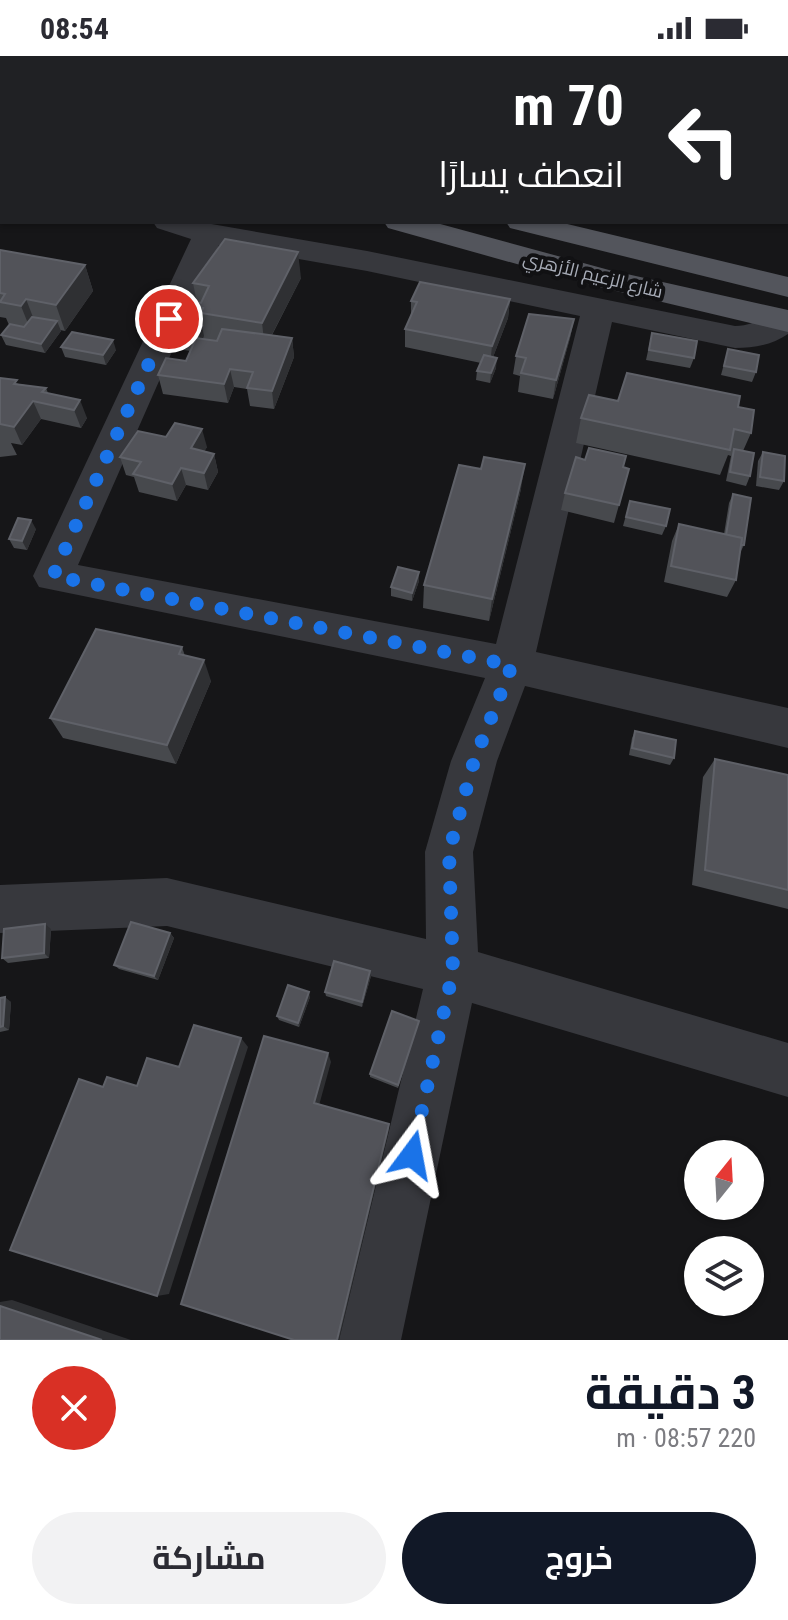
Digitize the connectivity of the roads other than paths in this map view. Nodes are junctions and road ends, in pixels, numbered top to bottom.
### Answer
1 (175, 224) edge
2 (406, 224) edge
3 (529, 224) edge
4 (208, 234) junction
5 (788, 287) edge
6 (598, 311) junction
7 (785, 321) edge
8 (512, 665) junction
9 (788, 728) edge
10 (0, 909) edge
11 (453, 971) junction
12 (788, 1070) edge
13 (370, 1340) edge

1 - 4 street
2 - 7 main road, شارع الزعيم الأزهري
3 - 5 main road, شارع الزعيم الأزهري
4 - 6 street
4 - 8 street
6 - 7 street
6 - 8 street
8 - 9 street
8 - 11 street
10 - 11 street
11 - 12 street
11 - 13 street

